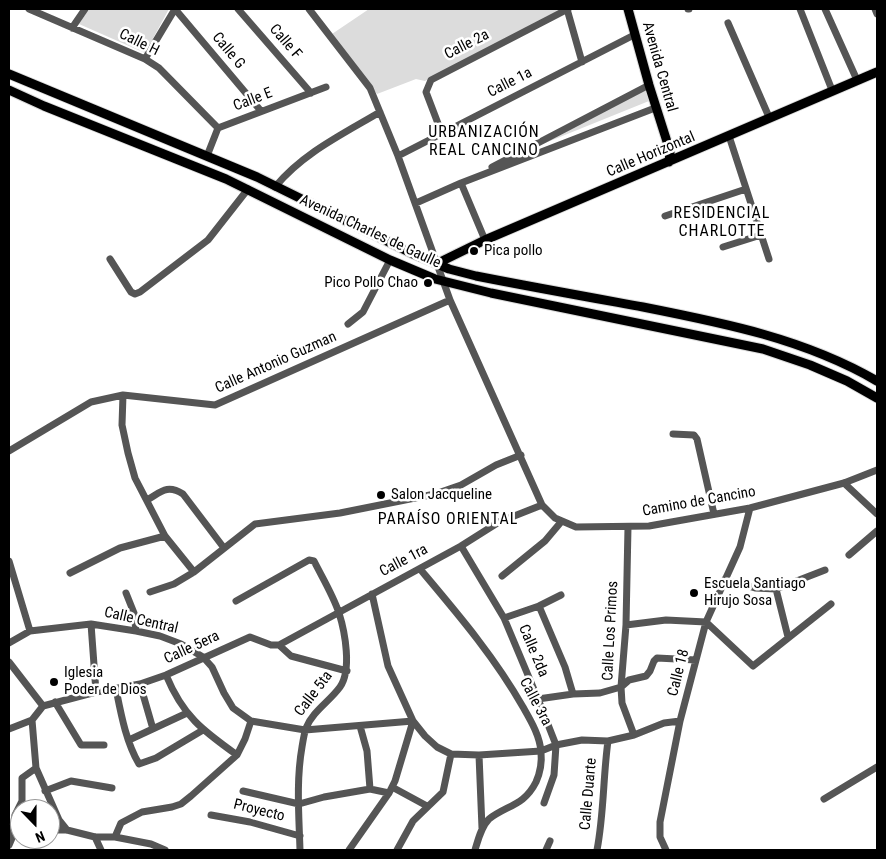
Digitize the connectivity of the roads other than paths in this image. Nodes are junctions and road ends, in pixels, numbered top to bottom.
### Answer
1 (29, 9) edge
2 (85, 9) edge
3 (175, 9) edge
4 (238, 9) edge
5 (309, 9) edge
6 (568, 9) edge
7 (628, 9) edge
8 (800, 9) edge
9 (826, 9) edge
10 (875, 9) edge
11 (877, 14) edge
12 (728, 23) dead end
13 (72, 28) junction
14 (634, 35) junction
15 (145, 58) junction
16 (582, 62) junction
17 (877, 72) edge
18 (9, 74) edge
19 (857, 80) junction
20 (649, 85) junction
21 (326, 87) dead end
22 (9, 90) edge
23 (832, 90) junction
24 (311, 93) junction
25 (656, 108) junction
26 (261, 111) junction
27 (380, 112) junction
28 (769, 118) junction
29 (218, 128) junction
30 (442, 134) junction
31 (728, 136) junction
32 (182, 146) junction
33 (164, 153) junction
34 (207, 156) junction
35 (398, 156) junction
36 (668, 162) junction
37 (192, 165) junction
38 (460, 183) junction
39 (274, 187) junction
40 (248, 189) junction
41 (746, 189) junction
42 (416, 203) junction
43 (665, 216) dead end
44 (761, 235) junction
45 (485, 240) junction
46 (723, 247) dead end
47 (110, 259) dead end
48 (768, 259) dead end
49 (390, 260) junction
50 (436, 264) junction
51 (442, 282) junction
52 (450, 300) junction
53 (348, 324) dead end
54 (877, 381) edge
55 (123, 396) junction
56 (877, 398) edge
57 (673, 434) dead end
58 (9, 451) edge
59 (521, 455) junction
60 (877, 470) edge
61 (844, 483) junction
62 (147, 500) junction
63 (542, 505) junction
64 (750, 508) junction
65 (714, 514) junction
66 (877, 514) edge
67 (561, 522) junction
68 (628, 526) junction
69 (877, 531) edge
70 (165, 536) junction
71 (461, 546) junction
72 (224, 548) junction
73 (849, 555) dead end
74 (9, 561) edge
75 (420, 569) junction
76 (826, 570) dead end
77 (194, 572) junction
78 (70, 573) dead end
79 (502, 576) dead end
80 (725, 579) junction
81 (776, 589) junction
82 (150, 592) dead end
83 (126, 593) dead end
84 (372, 594) junction
85 (561, 595) dead end
86 (236, 601) dead end
87 (831, 604) dead end
88 (538, 606) junction
89 (339, 612) junction
90 (504, 618) junction
91 (706, 622) junction
92 (91, 624) junction
93 (626, 625) junction
94 (30, 631) junction
95 (136, 631) junction
96 (788, 637) junction
97 (9, 643) edge
98 (279, 645) junction
99 (203, 658) junction
100 (696, 660) junction
101 (9, 662) edge
102 (347, 671) junction
103 (166, 675) junction
104 (140, 684) junction
105 (621, 687) junction
106 (116, 689) junction
107 (96, 692) junction
108 (573, 694) junction
109 (538, 699) junction
110 (56, 702) junction
111 (43, 706) junction
112 (188, 713) junction
113 (32, 720) junction
114 (250, 721) junction
115 (413, 721) junction
116 (680, 721) junction
117 (360, 726) junction
118 (9, 729) edge
119 (153, 729) junction
120 (203, 730) junction
121 (305, 730) junction
122 (634, 735) junction
123 (129, 740) junction
124 (608, 741) junction
125 (104, 745) dead end
126 (556, 745) junction
127 (541, 751) junction
128 (237, 754) junction
129 (451, 754) junction
130 (479, 755) junction
131 (877, 767) edge
132 (36, 768) junction
133 (112, 788) dead end
134 (370, 789) junction
135 (391, 790) junction
136 (45, 791) junction
137 (243, 792) dead end
138 (22, 799) edge
139 (824, 799) dead end
140 (544, 803) dead end
141 (299, 804) junction
142 (427, 806) junction
143 (212, 815) dead end
144 (482, 828) junction
145 (60, 830) edge
146 (67, 830) junction
147 (300, 836) junction
148 (96, 837) junction
149 (115, 837) junction
150 (550, 841) dead end
151 (101, 850) edge
152 (165, 850) edge
153 (300, 850) edge
154 (349, 850) edge
155 (397, 850) edge
156 (475, 850) edge
157 (546, 850) edge
158 (597, 850) edge
159 (666, 850) edge

1 - 13 street, Calle H
2 - 13 street
3 - 15 street
3 - 26 street, Calle G
4 - 24 street, Calle F
5 - 27 street
6 - 16 street
6 - 30 street, Calle 2a
7 - 14 main road, Avenida Central
8 - 23 street
9 - 19 street
10 - 11 street
12 - 28 street
13 - 15 street, Calle H
14 - 16 street, Calle 1a
14 - 20 main road, Avenida Central
15 - 29 street, Calle H
16 - 30 street, Calle 1a
17 - 19 main road, Calle Horizontal
18 - 32 main road, Avenida Charles de Gaulle
19 - 23 main road, Calle Horizontal
20 - 25 main road, Avenida Central
20 - 38 street
21 - 24 street, Calle E
22 - 33 main road, Avenida Charles de Gaulle
23 - 28 main road, Calle Horizontal
24 - 26 street, Calle E
25 - 36 main road, Avenida Central
25 - 38 street
26 - 29 street, Calle E
27 - 35 street
27 - 39 street
28 - 31 main road, Calle Horizontal
29 - 34 street
30 - 35 street, Calle 1a
31 - 36 main road, Calle Horizontal
31 - 41 street
32 - 33 main road
32 - 34 main road, Avenida Charles de Gaulle
33 - 37 main road, Avenida Charles de Gaulle
34 - 37 main road
34 - 39 main road, Avenida Charles de Gaulle
35 - 42 street
36 - 45 main road, Calle Horizontal
37 - 40 main road, Avenida Charles de Gaulle
38 - 42 street
38 - 45 street
39 - 50 main road, Avenida Charles de Gaulle
40 - 47 street
40 - 49 main road, Avenida Charles de Gaulle
41 - 43 street
41 - 44 street
42 - 50 street
44 - 46 street
44 - 48 street
45 - 50 main road, Calle Horizontal
49 - 51 main road, Avenida Charles de Gaulle
49 - 53 street
50 - 51 street
50 - 54 main road, Avenida Charles de Gaulle
51 - 52 street
51 - 56 main road, Avenida Charles de Gaulle
52 - 55 street, Calle Antonio Guzman
52 - 59 street
55 - 58 street, Calle Antonio Guzman
55 - 62 street
57 - 65 street
59 - 63 street
59 - 72 street
60 - 61 street, Camino de Cancino
61 - 64 street, Camino de Cancino
61 - 66 street
62 - 70 street
62 - 72 street
63 - 67 street
63 - 71 street, Calle 1ra
64 - 65 street, Camino de Cancino
64 - 80 street, Calle 18
65 - 68 street, Camino de Cancino
67 - 68 street, Camino de Cancino
67 - 79 street
68 - 93 street, Calle Los Primos
69 - 73 street
70 - 77 street
70 - 78 street
71 - 75 street, Calle 1ra
71 - 90 street, Calle 2da
72 - 77 street
74 - 94 street
75 - 84 street, Calle 1ra
75 - 127 street, Calle 3ra
76 - 81 street
77 - 82 street
80 - 81 street
80 - 91 street, Calle 18
81 - 96 street
83 - 95 street
84 - 89 street, Calle 1ra
84 - 115 street
85 - 88 street
86 - 89 street, Calle 5ta
87 - 96 street
88 - 90 street
88 - 108 street
89 - 98 street, Calle 1ra
89 - 102 street, Calle 5ta
90 - 109 street, Calle 2da
91 - 93 street
91 - 96 street
91 - 100 street, Calle 18
92 - 94 street, Calle Central
92 - 95 street, Calle Central
92 - 107 street
93 - 105 street, Calle Los Primos
94 - 97 street, Calle Central
95 - 99 street, Calle Central
98 - 99 street, Calle 5era
98 - 102 street, Calle 5era
99 - 103 street, Calle 5era
99 - 114 street, Calle Central
100 - 105 street
100 - 116 street, Calle 18
101 - 111 street
102 - 121 street, Calle 5ta
103 - 104 street, Calle 5era
103 - 112 street
104 - 106 street, Calle 5era
104 - 119 street
105 - 108 street
105 - 122 street, Calle Los Primos
106 - 107 street, Calle 5era
106 - 123 street
107 - 110 street, Calle 5era
108 - 109 street
109 - 126 street, Calle 2da
110 - 111 street, Calle 5era
110 - 125 street
111 - 113 street
112 - 119 street
112 - 120 street
113 - 118 street
113 - 132 street
114 - 121 street
114 - 128 street
115 - 117 street
115 - 129 street
115 - 135 street
116 - 122 street
116 - 159 street, Calle 18
117 - 121 street
117 - 134 street
119 - 123 street
120 - 123 street
120 - 128 street
121 - 141 street, Calle 5ta
122 - 124 street
124 - 126 street
124 - 158 street, Calle Duarte
126 - 127 street
126 - 140 street, Calle 2da
127 - 130 street
127 - 144 street, Calle 3ra
128 - 149 street
129 - 130 street
129 - 142 street
130 - 144 street
131 - 139 street
132 - 136 street
132 - 138 street
133 - 136 street
134 - 135 street
134 - 141 street
135 - 142 street
135 - 154 street
136 - 146 street
137 - 141 street
141 - 147 street, Calle 5ta
142 - 155 street
143 - 147 street, Proyecto
144 - 156 street
145 - 146 street
146 - 148 street
147 - 153 street, Calle 5ta
148 - 149 street
148 - 151 street
149 - 152 street
150 - 157 street

